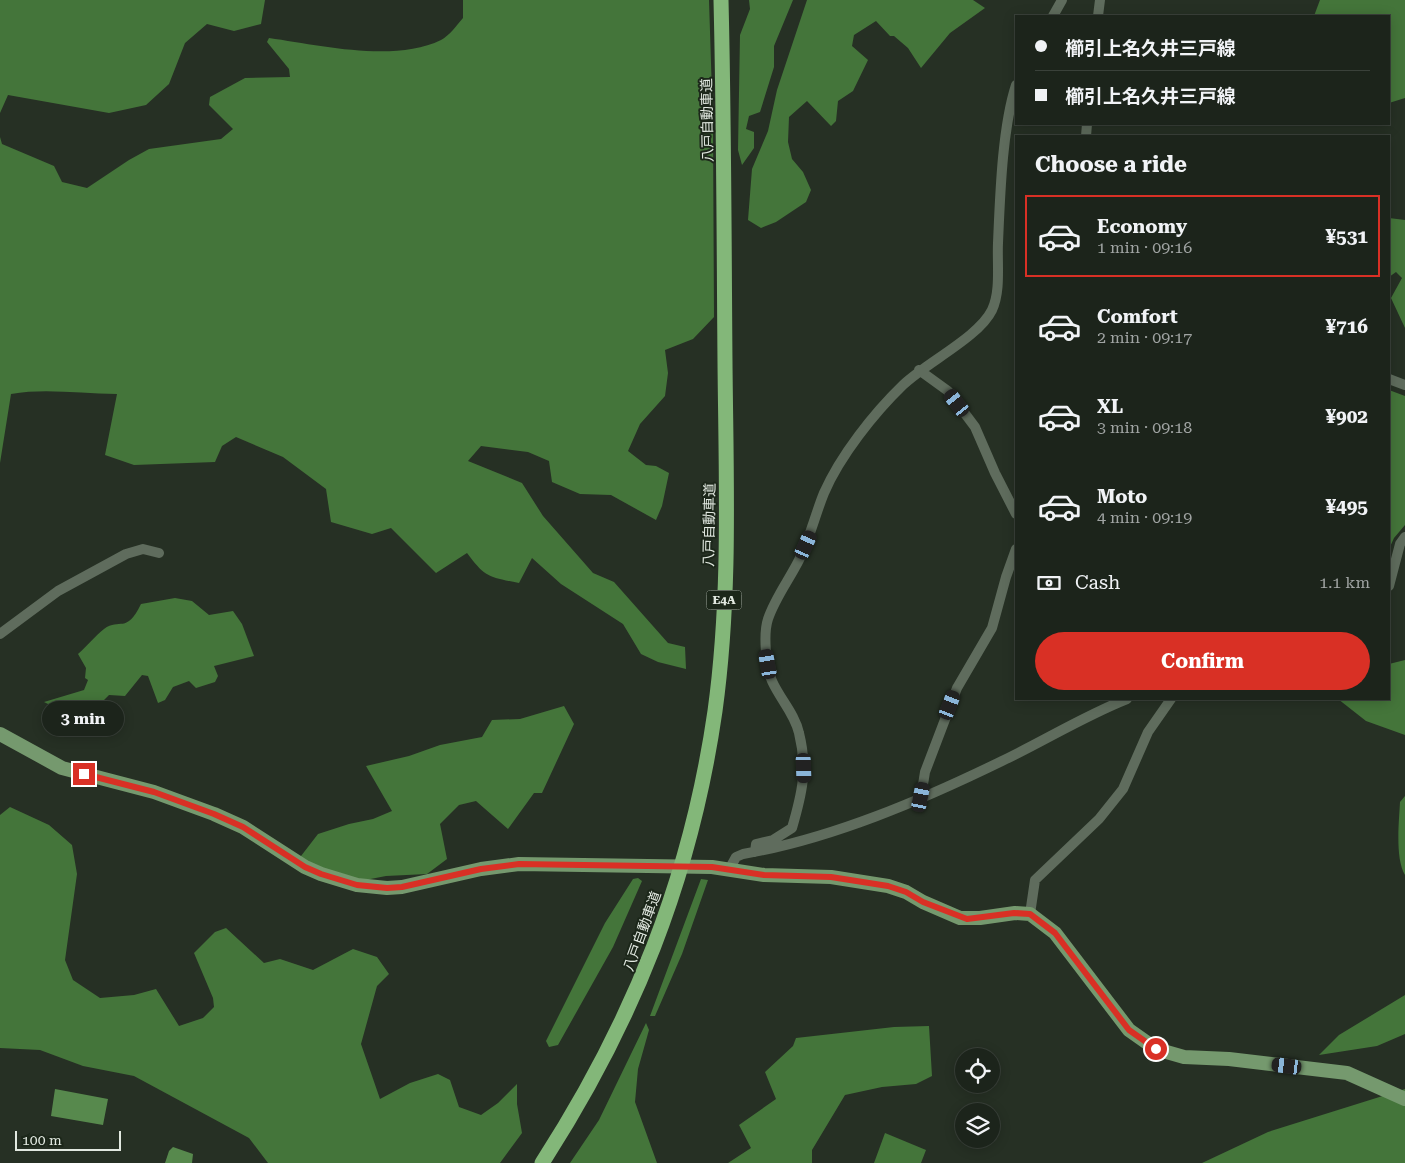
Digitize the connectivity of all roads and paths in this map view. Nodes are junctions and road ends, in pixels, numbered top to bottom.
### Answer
1 (721, 0) edge
2 (729, 0) edge
3 (1062, 0) edge
4 (1100, 0) edge
5 (1053, 15) edge
6 (1098, 15) edge
7 (1015, 89) edge
8 (919, 370) junction
9 (1390, 379) edge
10 (1405, 385) edge
11 (1015, 512) edge
12 (1405, 537) edge
13 (1015, 552) edge
14 (158, 553) dead end
15 (1390, 582) edge
16 (0, 634) edge
17 (1125, 700) edge
18 (1170, 700) edge
19 (0, 734) edge
20 (921, 797) junction
21 (755, 852) junction
22 (730, 868) junction
23 (1030, 914) junction
24 (1405, 1099) edge
25 (542, 1163) edge
26 (550, 1163) edge

1 - 25 highway, 八戸自動車道 / E4A
2 - 26 highway, 八戸自動車道 / E4A
3 - 5 street
4 - 6 street
7 - 8 street
8 - 11 street
8 - 21 street
9 - 10 street
12 - 15 street
13 - 20 street
14 - 16 street
17 - 20 street
18 - 23 street
19 - 22 main road
20 - 21 street
21 - 22 street
22 - 23 main road
23 - 24 main road

